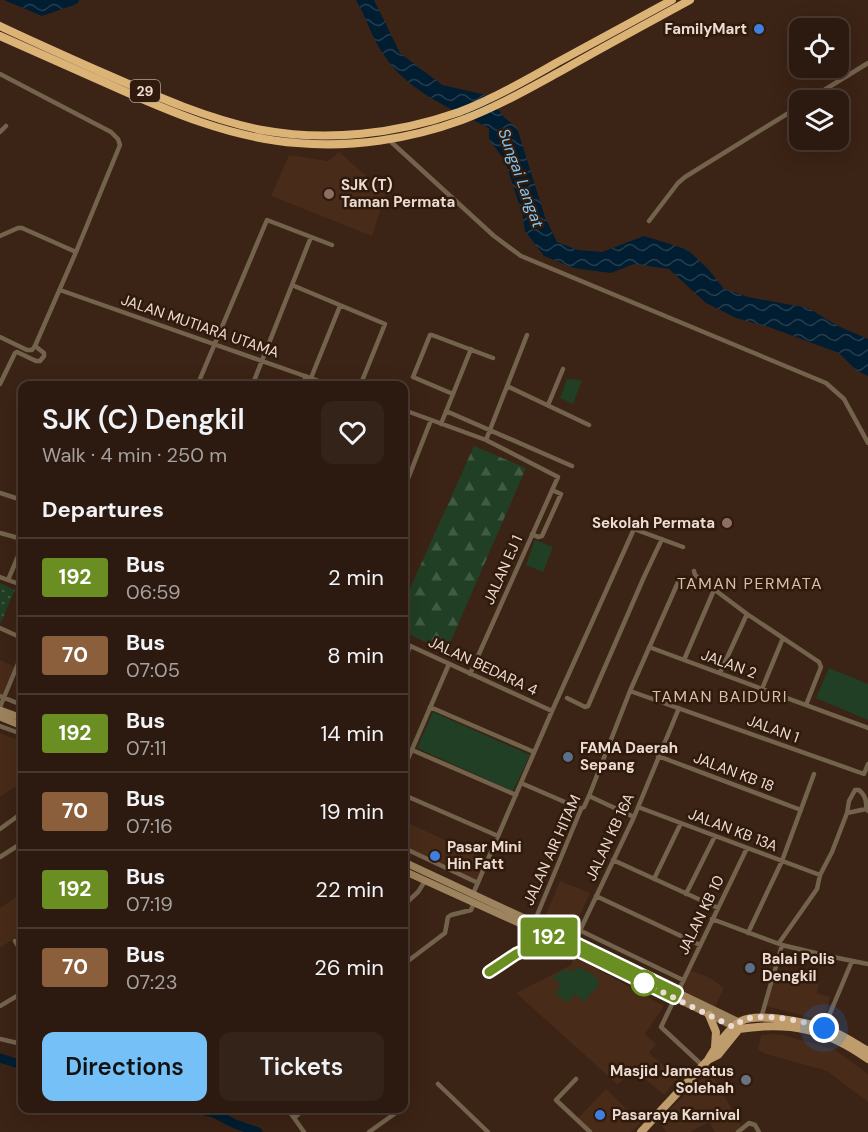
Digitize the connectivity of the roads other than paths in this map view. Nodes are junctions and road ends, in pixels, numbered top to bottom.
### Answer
1 (672, 0) edge
2 (690, 0) edge
3 (0, 26) edge
4 (0, 36) edge
5 (868, 63) edge
6 (0, 74) edge
7 (546, 74) junction
8 (824, 90) edge
9 (789, 113) edge
10 (6, 126) dead end
11 (374, 126) dead end
12 (0, 132) edge
13 (297, 139) junction
14 (649, 221) dead end
15 (0, 236) edge
16 (311, 237) junction
17 (332, 245) dead end
18 (76, 252) junction
19 (292, 285) junction
20 (60, 290) junction
21 (340, 306) junction
22 (527, 335) dead end
23 (0, 337) edge
24 (214, 344) junction
25 (35, 346) junction
26 (471, 349) junction
27 (494, 358) dead end
28 (262, 361) junction
29 (563, 369) dead end
30 (308, 377) junction
31 (199, 381) edge
32 (254, 381) edge
33 (305, 381) edge
34 (319, 381) edge
35 (362, 381) edge
36 (0, 384) edge
37 (507, 386) junction
38 (453, 394) junction
39 (548, 405) junction
40 (408, 411) edge
41 (447, 411) junction
42 (431, 420) junction
43 (441, 424) junction
44 (589, 425) dead end
45 (490, 429) junction
46 (486, 440) junction
47 (868, 443) edge
48 (572, 466) dead end
49 (408, 479) edge
50 (552, 490) junction
51 (0, 493) edge
52 (18, 499) edge
53 (0, 533) edge
54 (532, 534) junction
55 (18, 538) edge
56 (662, 539) junction
57 (683, 547) dead end
58 (18, 556) edge
59 (694, 571) dead end
60 (0, 577) edge
61 (8, 580) junction
62 (679, 580) dead end
63 (18, 584) edge
64 (714, 590) junction
65 (747, 614) junction
66 (0, 628) edge
67 (18, 636) edge
68 (783, 638) junction
69 (410, 646) joint
70 (649, 647) junction
71 (408, 651) edge
72 (684, 660) junction
73 (18, 663) edge
74 (449, 664) junction
75 (720, 673) junction
76 (470, 674) junction
77 (762, 689) junction
78 (630, 691) junction
79 (2, 697) edge
80 (567, 698) dead end
81 (18, 703) edge
82 (806, 705) junction
83 (430, 707) junction
84 (0, 708) edge
85 (679, 708) junction
86 (552, 711) junction
87 (18, 716) edge
88 (0, 717) edge
89 (18, 724) edge
90 (0, 726) edge
91 (868, 728) edge
92 (18, 733) edge
93 (412, 750) junction
94 (534, 752) junction
95 (658, 756) junction
96 (408, 759) edge
97 (868, 764) edge
98 (814, 774) dead end
99 (521, 783) junction
100 (516, 795) junction
101 (589, 796) junction
102 (408, 797) edge
103 (638, 807) junction
104 (581, 809) junction
105 (801, 810) junction
106 (867, 810) edge
107 (847, 813) junction
108 (634, 816) junction
109 (18, 817) edge
110 (681, 823) junction
111 (0, 829) edge
112 (498, 836) junction
113 (715, 836) junction
114 (18, 846) edge
115 (747, 848) junction
116 (408, 850) edge
117 (0, 857) edge
118 (613, 860) junction
119 (782, 861) junction
120 (408, 864) edge
121 (408, 873) edge
122 (820, 875) junction
123 (654, 879) junction
124 (425, 880) junction
125 (478, 883) junction
126 (473, 894) junction
127 (686, 894) junction
128 (596, 896) junction
129 (408, 901) edge
130 (474, 903) junction
131 (717, 908) junction
132 (712, 919) junction
133 (532, 925) junction
134 (579, 930) junction
135 (541, 933) junction
136 (748, 933) junction
137 (15, 941) dead end
138 (574, 942) junction
139 (781, 944) junction
140 (700, 945) junction
141 (18, 946) edge
142 (408, 961) edge
143 (852, 961) junction
144 (868, 964) edge
145 (489, 972) dead end
146 (683, 980) junction
147 (18, 995) edge
148 (676, 995) junction
149 (1, 1004) edge
150 (709, 1015) junction
151 (761, 1018) junction
152 (737, 1026) junction
153 (822, 1031) junction
154 (0, 1039) edge
155 (18, 1043) edge
156 (715, 1048) junction
157 (868, 1052) edge
158 (868, 1059) edge
159 (706, 1063) junction
160 (576, 1079) dead end
161 (438, 1084) dead end
162 (290, 1113) edge
163 (300, 1113) edge
164 (396, 1113) edge
165 (294, 1118) junction
166 (304, 1132) edge
167 (369, 1132) edge
168 (488, 1132) edge
169 (590, 1132) edge
170 (642, 1132) edge
171 (738, 1132) edge
172 (759, 1132) edge

1 - 7 highway, 29
2 - 7 highway, 29
3 - 13 highway, 29
4 - 13 highway, 29
5 - 8 street
6 - 18 street
7 - 13 highway, 29
9 - 14 street
10 - 12 street
11 - 47 street
15 - 18 street
16 - 17 street
16 - 19 street
16 - 24 street
18 - 20 street
19 - 21 street
19 - 28 street
20 - 24 street, JALAN MUTIARA UTAMA
20 - 25 street
21 - 30 street
21 - 35 street
22 - 37 street
23 - 25 street
24 - 28 street, JALAN MUTIARA UTAMA
24 - 31 street
25 - 36 street
26 - 27 street
26 - 38 street
26 - 38 street
28 - 30 street, JALAN MUTIARA UTAMA
28 - 32 street
29 - 39 street
30 - 33 street
30 - 34 street, JALAN MUTIARA UTAMA
37 - 39 street
37 - 45 street
38 - 41 street
39 - 44 street
40 - 42 street
41 - 43 street
41 - 45 street
42 - 43 street
42 - 49 street
43 - 46 street
45 - 46 street
45 - 48 street
46 - 50 street, JALAN EJ 1
50 - 54 street, JALAN EJ 1
50 - 54 street
51 - 52 street
53 - 55 street
54 - 76 street, JALAN EJ 1
56 - 57 street
56 - 80 street
56 - 86 street
58 - 61 street
59 - 64 street
60 - 61 street
61 - 63 street
62 - 70 street, JALAN AIR HITAM
64 - 65 street
64 - 72 street
65 - 68 street
65 - 75 street
66 - 67 street
68 - 77 street
68 - 82 street
69 - 71 street
69 - 74 street, JALAN BEDARA 4
70 - 72 street, JALAN 2
70 - 78 street, JALAN AIR HITAM
72 - 75 street, JALAN 2
73 - 79 street
74 - 76 street, JALAN BEDARA 4
74 - 83 street
75 - 77 street, JALAN 2
76 - 86 street, JALAN BEDARA 4
77 - 82 street, JALAN 2
78 - 85 street, JALAN 1
78 - 101 street, JALAN AIR HITAM
79 - 81 street
79 - 84 street
82 - 91 street, JALAN 2
83 - 93 street
83 - 94 street
84 - 87 main road
85 - 95 street, JALAN KB 16A
85 - 97 street, JALAN 1
86 - 94 street
88 - 89 main road
90 - 92 street
93 - 96 street
93 - 100 street
94 - 99 street
95 - 103 street, JALAN KB 16A
95 - 105 street, JALAN KB 18
98 - 105 street
99 - 100 street
99 - 104 street
100 - 112 street
101 - 104 street, JALAN AIR HITAM
101 - 108 street
102 - 112 street
103 - 108 street, JALAN KB 16A
103 - 110 street, JALAN KB 13A
104 - 133 street, JALAN AIR HITAM
105 - 119 street
106 - 107 street
106 - 107 street
107 - 122 street
108 - 118 street, JALAN KB 16A
109 - 111 street
110 - 113 street, JALAN KB 13A
110 - 123 street
112 - 125 street
113 - 115 street, JALAN KB 13A
113 - 127 street
114 - 117 street
115 - 119 street, JALAN KB 13A
115 - 131 street, JALAN KB 10
116 - 125 street
118 - 123 street
118 - 128 street, JALAN KB 16A
119 - 122 street, JALAN KB 13A
119 - 136 street
120 - 126 main road
121 - 124 main road
122 - 139 street
123 - 127 street
124 - 129 street
124 - 130 main road
125 - 126 street
126 - 133 main road
127 - 131 street
128 - 134 street, JALAN KB 16A
128 - 140 street
130 - 133 main road
130 - 142 street
131 - 132 street, JALAN KB 10
132 - 136 street
132 - 140 street, JALAN KB 10
133 - 135 main road
133 - 138 main road
134 - 138 street, JALAN KB 16A
134 - 146 street
135 - 145 street
135 - 148 main road
136 - 139 street
137 - 141 street
138 - 148 main road
139 - 143 street
139 - 151 street
140 - 146 street, JALAN KB 10
143 - 144 street
143 - 153 street
146 - 148 street, JALAN KB 10
147 - 149 street
148 - 150 main road
148 - 152 main road
148 - 159 street, JALAN KB 10
150 - 152 main road
150 - 156 main road
151 - 152 main road
151 - 153 main road
152 - 153 main road
152 - 156 main road
152 - 159 main road
153 - 157 main road
153 - 158 main road
154 - 155 street
156 - 159 main road
159 - 170 main road
160 - 169 street
161 - 168 street
162 - 165 street
163 - 165 street
164 - 167 street
165 - 166 street
171 - 172 street

